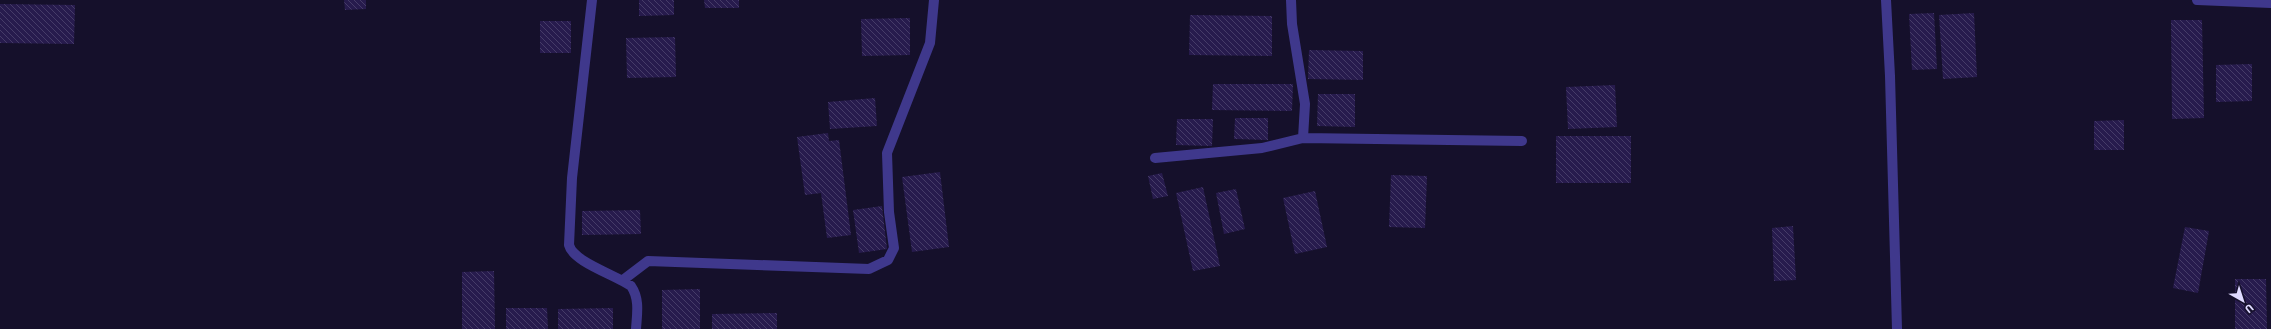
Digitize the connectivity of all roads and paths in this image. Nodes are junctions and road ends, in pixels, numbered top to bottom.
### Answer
1 (592, 0) edge
2 (934, 0) edge
3 (1291, 0) edge
4 (1886, 0) edge
5 (2197, 0) edge
6 (2271, 3) edge
7 (1303, 138) junction
8 (1522, 141) dead end
9 (1155, 158) dead end
10 (623, 280) junction
11 (636, 329) edge
12 (1897, 329) edge

1 - 10 street
2 - 10 street
3 - 7 street
4 - 12 street
5 - 6 street
7 - 8 street
7 - 9 street
10 - 11 street

